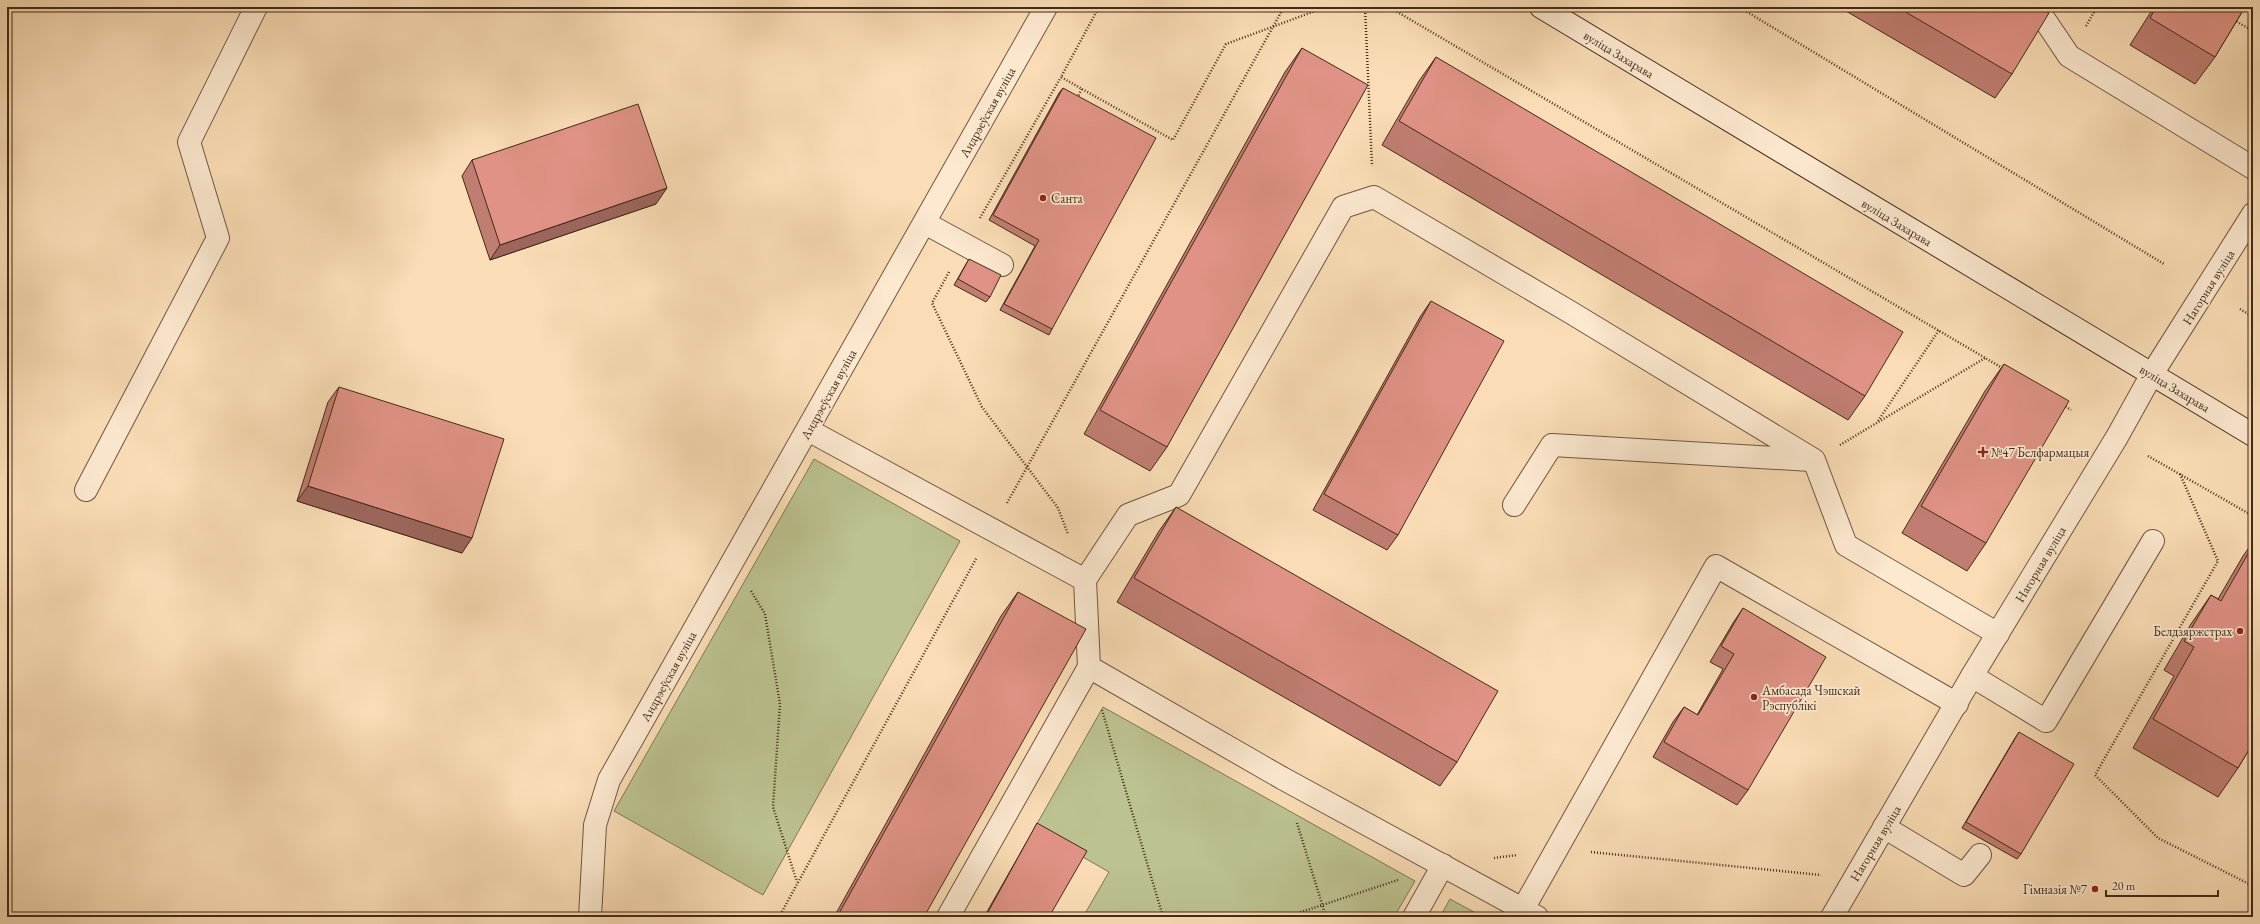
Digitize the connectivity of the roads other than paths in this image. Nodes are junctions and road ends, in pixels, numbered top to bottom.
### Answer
1 (256, 7) edge
2 (1046, 7) edge
3 (1542, 7) edge
4 (2034, 9) edge
5 (2253, 168) edge
6 (2253, 214) edge
7 (925, 223) junction
8 (1002, 265) dead end
9 (2152, 374) junction
10 (808, 430) junction
11 (2253, 435) edge
12 (1814, 460) junction
13 (86, 490) dead end
14 (1514, 505) dead end
15 (2153, 541) dead end
16 (1085, 580) junction
17 (1998, 634) junction
18 (1089, 667) junction
19 (1972, 676) junction
20 (1957, 704) junction
21 (1884, 827) junction
22 (1980, 855) dead end
23 (1443, 865) junction
24 (1530, 913) edge
25 (590, 917) edge
26 (948, 917) edge
27 (1414, 917) edge
28 (1832, 917) edge

1 - 13 street
2 - 7 street, Андрэеўская вуліца
3 - 9 street, вуліца Захарава
4 - 5 street
6 - 9 street, Нагорная вуліца
7 - 8 street
7 - 10 street, Андрэеўская вуліца
9 - 11 street, вуліца Захарава
9 - 17 street, Нагорная вуліца
10 - 16 street
10 - 25 street, Андрэеўская вуліца
12 - 14 street
12 - 16 street
12 - 17 street
15 - 19 street
16 - 18 street
17 - 19 street, Нагорная вуліца
18 - 23 street
18 - 26 street
19 - 20 street, Нагорная вуліца
20 - 21 street, Нагорная вуліца
20 - 24 street
21 - 22 street
21 - 28 street, Нагорная вуліца
23 - 24 street
23 - 27 street

